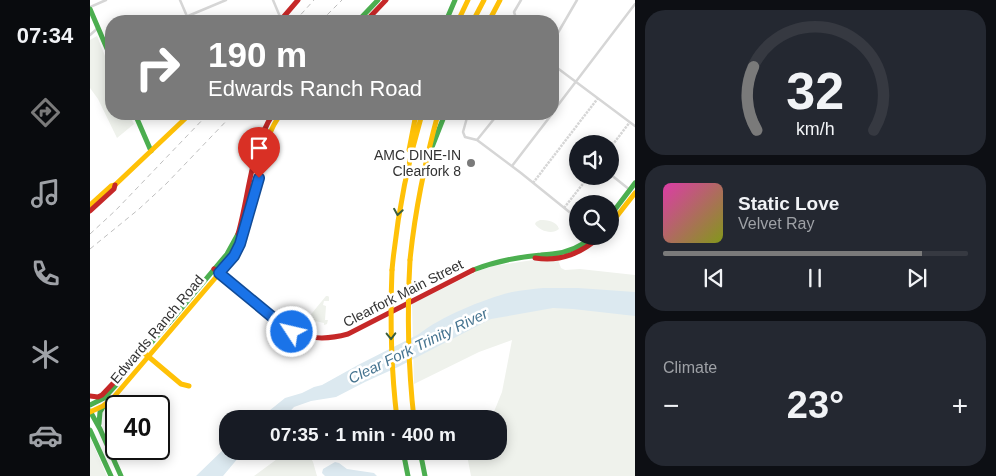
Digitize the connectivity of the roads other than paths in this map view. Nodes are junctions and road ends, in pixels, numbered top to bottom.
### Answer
1 (106, 0) edge
2 (180, 0) edge
3 (226, 0) edge
4 (273, 0) edge
5 (298, 0) edge
6 (378, 0) edge
7 (386, 0) edge
8 (455, 0) edge
9 (468, 0) edge
10 (484, 0) edge
11 (500, 0) edge
12 (520, 0) edge
13 (577, 0) edge
14 (635, 4) edge
15 (90, 8) edge
16 (187, 15) edge
17 (189, 15) edge
18 (278, 15) edge
19 (284, 15) edge
20 (364, 15) edge
21 (372, 15) edge
22 (449, 15) edge
23 (461, 15) edge
24 (476, 15) edge
25 (492, 15) edge
26 (515, 15) edge
27 (98, 28) junction
28 (559, 31) edge
29 (90, 35) edge
30 (105, 40) edge
31 (559, 69) edge
32 (576, 82) junction
33 (559, 104) edge
34 (138, 120) edge
35 (184, 120) edge
36 (269, 120) edge
37 (276, 120) edge
38 (415, 120) edge
39 (420, 120) edge
40 (436, 120) edge
41 (443, 120) edge
42 (466, 120) edge
43 (493, 120) edge
44 (547, 120) edge
45 (635, 126) edge
46 (477, 140) junction
47 (151, 151) junction
48 (512, 166) junction
49 (424, 168) junction
50 (619, 181) edge
51 (635, 184) edge
52 (115, 185) junction
53 (632, 191) edge
54 (401, 197) junction
55 (90, 205) edge
56 (619, 206) edge
57 (619, 211) edge
58 (90, 212) edge
59 (569, 212) edge
60 (241, 219) junction
61 (248, 220) junction
62 (590, 245) edge
63 (216, 271) junction
64 (177, 313) junction
65 (170, 332) junction
66 (143, 352) junction
67 (149, 357) junction
68 (126, 371) junction
69 (189, 386) dead end
70 (116, 395) edge
71 (90, 396) edge
72 (90, 405) edge
73 (105, 405) joint
74 (396, 410) edge
75 (413, 410) edge
76 (90, 412) edge
77 (100, 429) junction
78 (90, 431) edge
79 (404, 460) edge
80 (422, 460) edge
81 (111, 476) edge
82 (120, 476) edge
83 (407, 476) edge
84 (425, 476) edge

1 - 15 street
2 - 16 street
3 - 17 street
4 - 18 street
5 - 19 main road
6 - 20 main road
7 - 21 main road
8 - 22 main road
9 - 23 main road
10 - 24 main road
11 - 25 main road
12 - 26 street
13 - 28 street
14 - 32 street
15 - 27 main road
27 - 29 street
27 - 30 main road
31 - 32 street
32 - 33 street
32 - 45 street
34 - 47 main road
35 - 47 main road
36 - 60 main road, Edwards Ranch Road
37 - 61 main road, Edwards Ranch Road
38 - 54 main road
39 - 54 main road
40 - 49 main road
41 - 49 main road
42 - 46 street
43 - 46 street
44 - 48 street
46 - 48 street
47 - 52 main road
48 - 59 street
49 - 75 main road, bridge
50 - 53 street
51 - 53 main road
52 - 55 main road
52 - 58 main road
53 - 56 main road
53 - 57 main road
54 -> 74 main road, bridge
60 - 61 main road
60 - 63 main road, Edwards Ranch Road
61 - 63 main road, Edwards Ranch Road
62 - 63 main road, Clearfork Main Street
63 - 64 main road, Edwards Ranch Road
63 - 65 main road, Edwards Ranch Road
64 - 65 main road
64 - 66 main road, Edwards Ranch Road
65 - 67 main road, Edwards Ranch Road
66 - 67 main road
66 - 68 main road, Edwards Ranch Road
67 - 69 main road
67 - 70 main road, Edwards Ranch Road
68 - 71 main road
68 - 72 main road, Edwards Ranch Road
73 - 76 main road, Edwards Ranch Road
73 - 77 main road
76 - 77 main road
77 - 82 main road
78 - 81 main road
79 - 83 main road
80 - 84 main road

